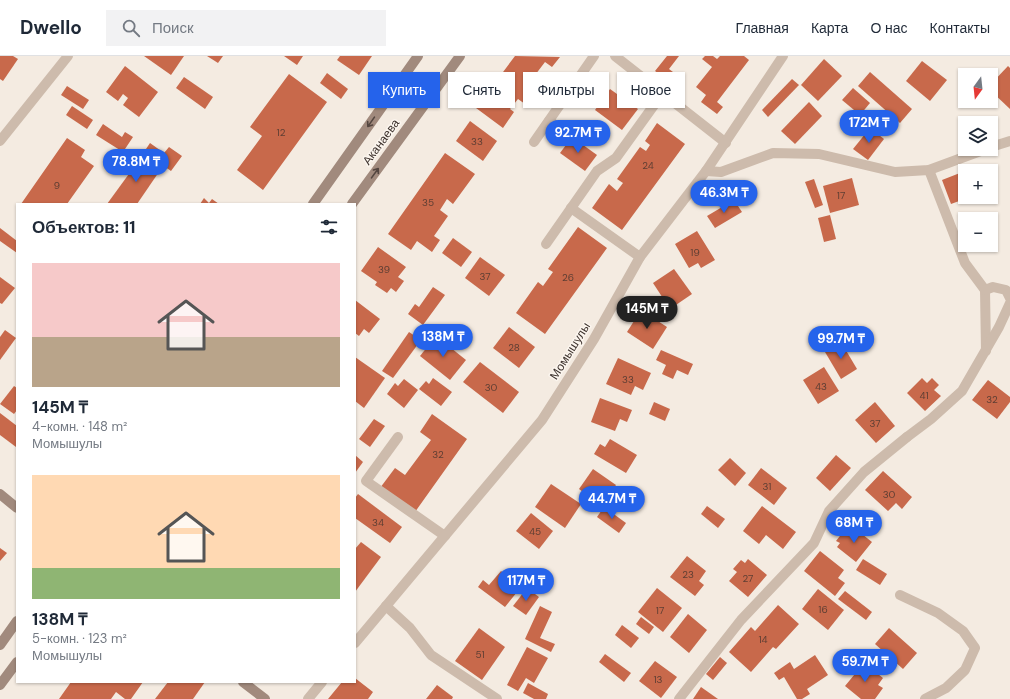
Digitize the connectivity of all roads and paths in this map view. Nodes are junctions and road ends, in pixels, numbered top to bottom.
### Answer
1 (68, 56) edge
2 (418, 56) edge
3 (460, 56) edge
4 (594, 56) edge
5 (615, 56) edge
6 (783, 56) edge
7 (635, 72) edge
8 (652, 108) edge
9 (680, 108) edge
10 (549, 121) junction
11 (564, 131) dead end
12 (0, 141) edge
13 (1010, 141) edge
14 (534, 142) dead end
15 (726, 143) junction
16 (998, 145) edge
17 (967, 156) edge
18 (929, 170) junction
19 (706, 171) junction
20 (314, 203) edge
21 (353, 203) edge
22 (570, 208) junction
23 (546, 244) dead end
24 (640, 258) junction
25 (985, 290) junction
26 (1010, 298) edge
27 (1010, 303) edge
28 (986, 351) junction
29 (398, 437) dead end
30 (0, 494) edge
31 (16, 507) edge
32 (445, 536) junction
33 (900, 595) dead end
34 (386, 606) junction
35 (16, 622) edge
36 (356, 642) edge
37 (0, 645) edge
38 (16, 663) edge
39 (244, 683) edge
40 (321, 683) edge
41 (0, 685) edge
42 (265, 699) edge
43 (308, 699) edge
44 (497, 699) edge
45 (679, 699) edge
46 (925, 699) edge

1 - 12 street
2 -> 20 street, Аканаева
21 -> 3 street, Аканаева
4 - 10 street
5 - 7 street
6 - 15 street, Момышулы
8 - 22 street
9 - 15 street
10 - 11 street
10 - 14 street
13 - 16 street
15 - 19 street, Момышулы
17 - 18 street
18 - 19 street
18 - 25 street
19 - 24 street, Момышулы
22 - 23 street
22 - 24 street
24 - 32 street, Момышулы
25 - 26 street
25 - 28 street
27 - 28 street
28 - 45 street
29 - 32 street
30 - 31 street
32 - 34 street, Момышулы
33 - 46 street
34 - 36 street, Момышулы
34 - 44 street
35 - 37 street
38 - 41 street
39 - 42 street
40 - 43 street

